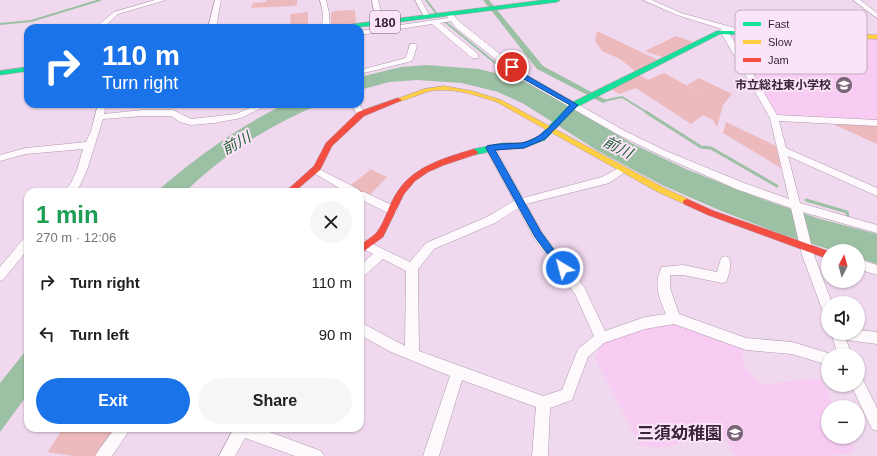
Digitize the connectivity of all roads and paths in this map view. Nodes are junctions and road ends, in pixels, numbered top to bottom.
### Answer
1 (163, 0) edge
2 (218, 0) edge
3 (322, 0) edge
4 (375, 0) edge
5 (418, 0) edge
6 (557, 0) edge
7 (646, 0) edge
8 (856, 0) edge
9 (877, 16) edge
10 (450, 17) junction
11 (432, 19) junction
12 (380, 23) junction
13 (104, 24) edge
14 (213, 24) edge
15 (326, 24) edge
16 (364, 25) edge
17 (724, 31) junction
18 (364, 32) edge
19 (735, 32) edge
20 (735, 32) edge
21 (867, 37) edge
22 (877, 37) edge
23 (413, 46) dead end
24 (735, 50) edge
25 (475, 56) dead end
26 (24, 70) edge
27 (364, 71) edge
28 (0, 73) edge
29 (749, 74) edge
30 (573, 106) junction
31 (101, 108) edge
32 (257, 108) edge
33 (357, 108) edge
34 (361, 114) junction
35 (99, 117) junction
36 (774, 118) junction
37 (877, 123) edge
38 (552, 127) junction
39 (89, 144) junction
40 (490, 148) junction
41 (781, 148) junction
42 (0, 158) edge
43 (315, 170) junction
44 (622, 170) junction
45 (73, 188) edge
46 (294, 188) edge
47 (347, 188) edge
48 (877, 192) edge
49 (364, 197) edge
50 (520, 202) junction
51 (796, 207) junction
52 (392, 210) junction
53 (877, 229) edge
54 (364, 245) edge
55 (24, 246) edge
56 (364, 247) edge
57 (807, 247) junction
58 (821, 252) edge
59 (381, 253) junction
60 (725, 261) dead end
61 (865, 266) edge
62 (364, 268) edge
63 (412, 268) junction
64 (877, 270) edge
65 (0, 276) edge
66 (823, 296) edge
67 (674, 318) junction
68 (364, 330) edge
69 (865, 336) edge
70 (601, 338) junction
71 (877, 338) edge
72 (412, 355) junction
73 (821, 357) edge
74 (458, 372) junction
75 (861, 392) edge
76 (543, 403) junction
77 (877, 424) edge
78 (121, 432) edge
79 (239, 432) edge
80 (252, 432) edge
81 (103, 456) edge
82 (227, 456) edge
83 (316, 456) edge
84 (431, 456) edge
85 (540, 456) edge

1 - 13 street
2 - 14 street
3 - 15 street
4 - 12 street
5 - 11 street
6 - 10 main road, 180
7 - 19 street
8 - 9 street
10 - 11 main road, 180
10 - 30 street
11 - 12 main road, 180
11 - 18 street
11 - 25 street
12 - 16 main road, 180
17 - 20 main road
17 - 24 street
17 - 30 main road
21 - 22 main road
23 - 27 street
26 - 28 main road
29 - 36 street
30 - 38 main road
30 - 51 street
31 - 35 street
32 - 35 street
33 - 34 street
34 - 38 main road
34 - 43 main road
35 - 39 street
36 - 37 street
36 - 41 street
38 - 40 main road
38 - 44 main road
39 - 42 street
39 - 45 street
40 - 50 street
40 - 52 main road
41 - 48 street
41 - 51 street
43 - 46 main road
43 - 47 street
44 - 50 street
44 - 57 main road
49 - 52 street
50 - 63 street
50 - 70 street
51 - 53 street
51 - 57 street
52 - 54 main road
55 - 65 street
56 - 59 street
57 - 58 main road
57 - 66 street
59 - 62 street
59 - 63 street
60 - 67 street
61 - 64 street
63 - 72 street
67 - 70 street
67 - 73 street
68 - 72 street
69 - 71 street
70 - 76 street
72 - 74 street
74 - 76 street
74 - 84 street
75 - 77 street
76 - 85 street
78 - 81 street
79 - 82 street
80 - 83 street

